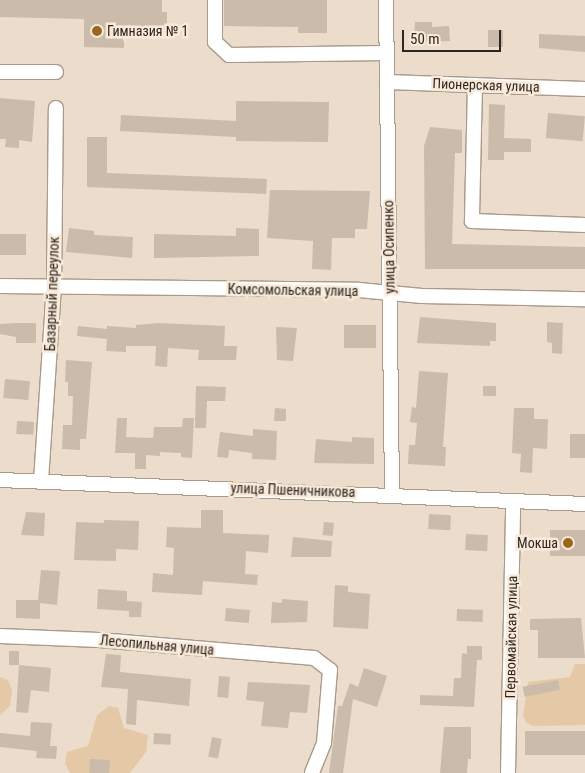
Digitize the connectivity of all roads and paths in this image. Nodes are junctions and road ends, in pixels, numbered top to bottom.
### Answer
1 (215, 0) edge
2 (386, 0) edge
3 (387, 53) junction
4 (0, 72) edge
5 (56, 72) dead end
6 (387, 82) junction
7 (475, 85) junction
8 (585, 89) edge
9 (56, 108) dead end
10 (585, 225) edge
11 (0, 286) edge
12 (54, 287) junction
13 (389, 294) junction
14 (585, 299) edge
15 (0, 480) edge
16 (41, 481) junction
17 (392, 494) junction
18 (513, 501) junction
19 (585, 504) edge
20 (0, 636) edge
21 (312, 773) edge
22 (508, 773) edge

1 - 3 street
2 - 3 street, улица Осипенко
3 - 6 street, улица Осипенко
4 - 5 street
6 - 7 street, Пионерская улица
6 - 13 street, улица Осипенко
7 - 8 street, Пионерская улица
7 - 10 street
9 - 12 street, Базарный переулок
11 - 12 street, Комсомольская улица
12 - 13 street, Комсомольская улица
12 - 16 street, Базарный переулок
13 - 14 street, Комсомольская улица
13 - 17 street, улица Осипенко
15 - 16 street, улица Пшеничникова
16 - 17 street, улица Пшеничникова
17 - 18 street, улица Пшеничникова
18 - 19 street, улица Пшеничникова
18 - 22 street, Первомайская улица
20 - 21 street, Лесопильная улица

